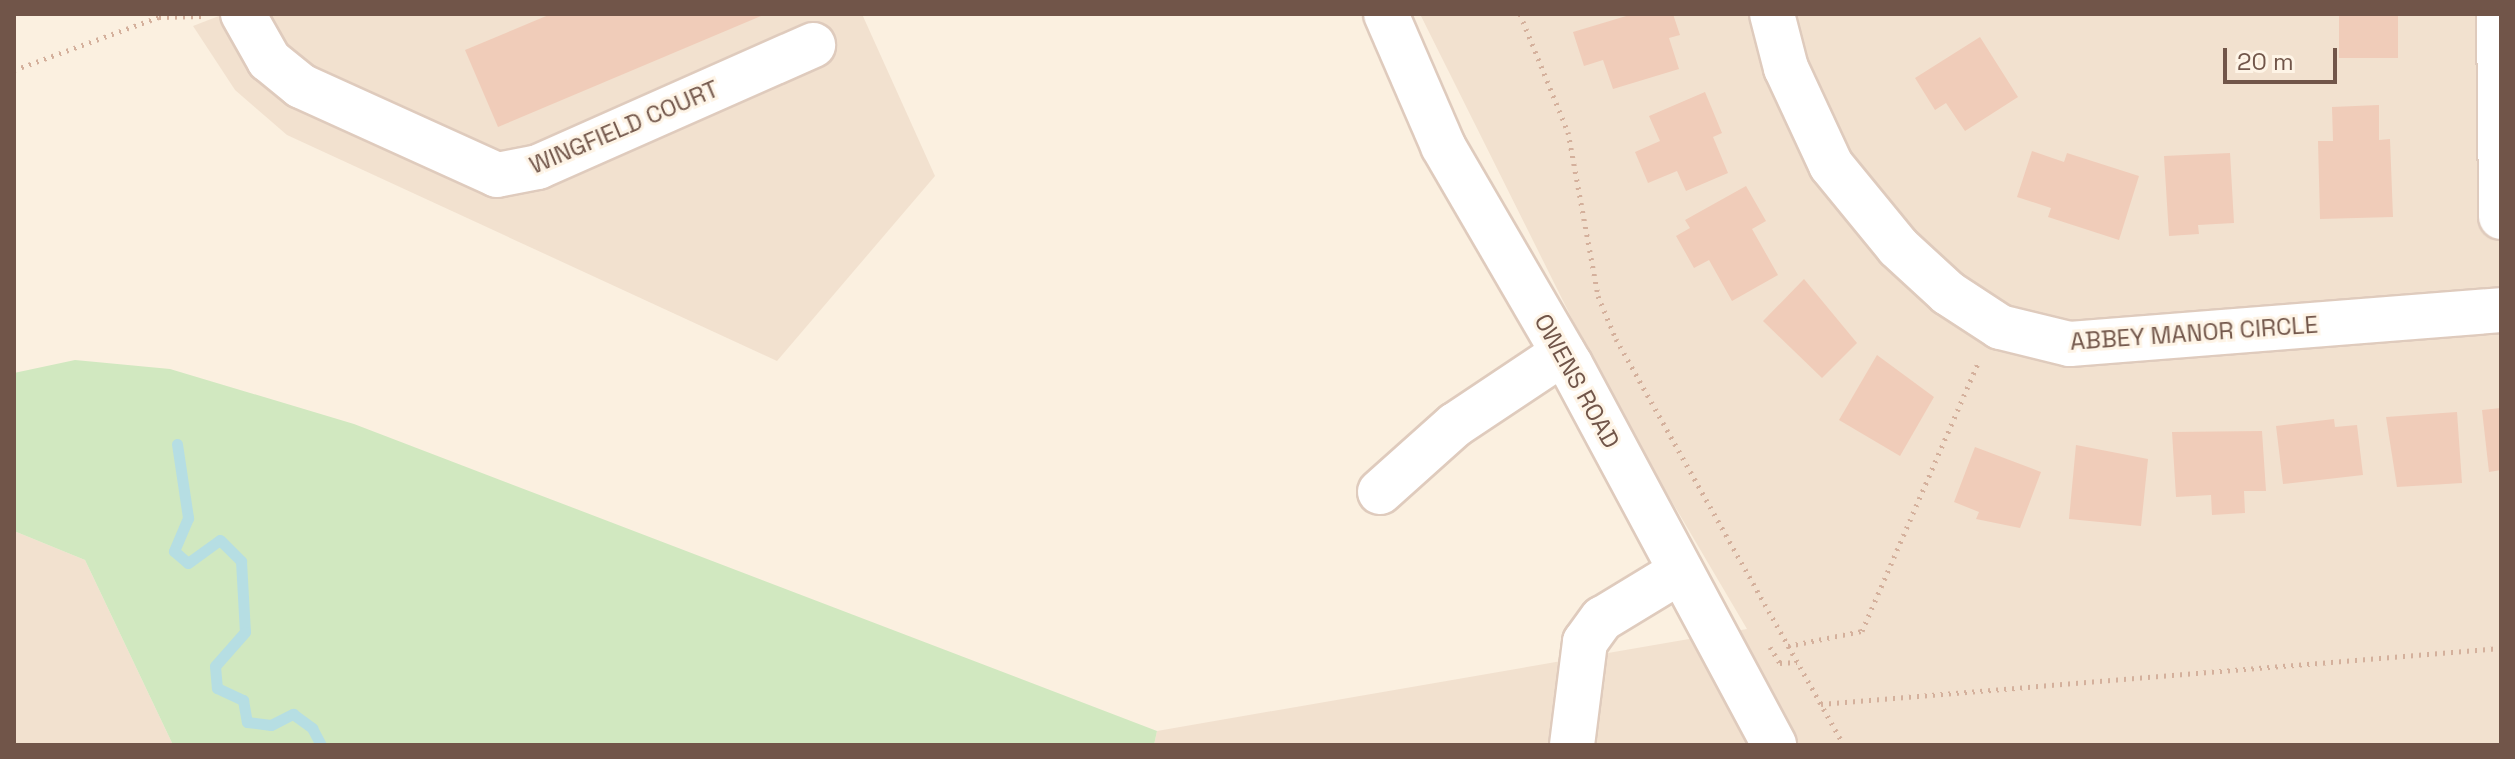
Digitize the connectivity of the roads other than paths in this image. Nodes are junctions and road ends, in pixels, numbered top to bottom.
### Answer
1 (1386, 14) edge
2 (1772, 14) edge
3 (2499, 14) edge
4 (224, 15) edge
5 (813, 45) dead end
6 (2501, 217) edge
7 (2501, 310) edge
8 (1563, 353) junction
9 (1380, 492) dead end
10 (1681, 571) junction
11 (1572, 745) edge
12 (1774, 745) edge

1 - 8 street, OWENS ROAD
2 - 7 street, ABBEY MANOR CIRCLE
3 - 6 street
4 - 5 street, WINGFIELD COURT
8 - 9 street
8 - 10 street, OWENS ROAD
10 - 11 street
10 - 12 street, OWENS ROAD

